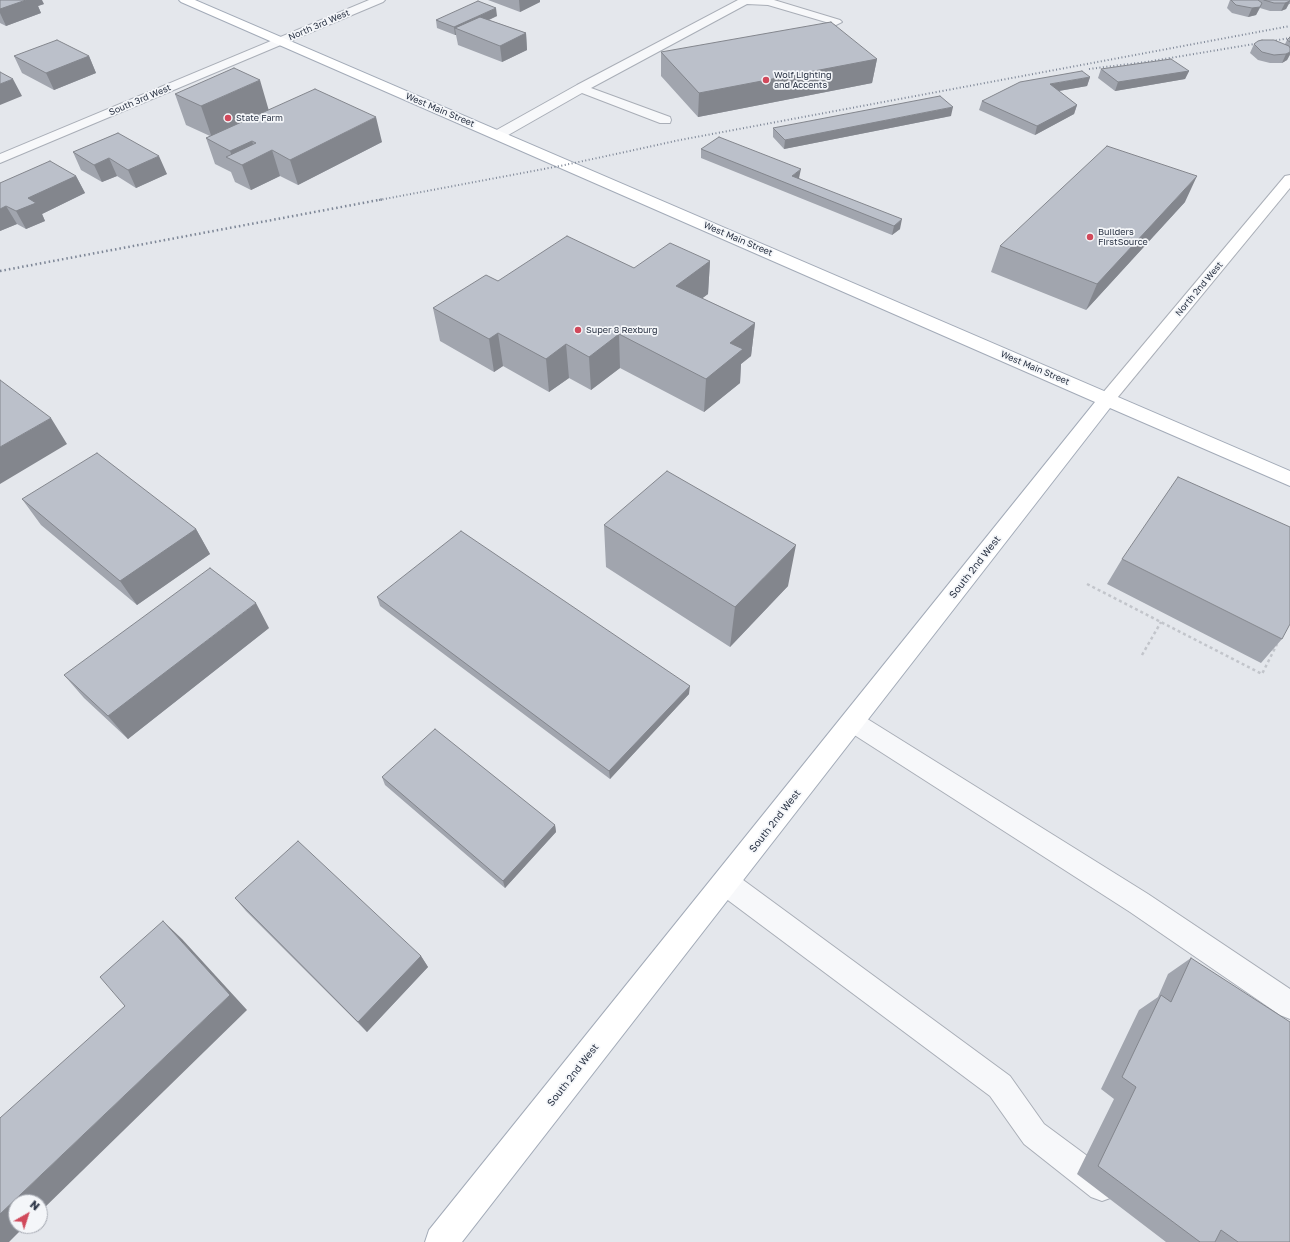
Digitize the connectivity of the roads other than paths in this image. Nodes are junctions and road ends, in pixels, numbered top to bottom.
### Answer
1 (186, 0) edge
2 (379, 0) edge
3 (753, 0) edge
4 (836, 22) dead end
5 (280, 41) junction
6 (581, 88) junction
7 (665, 120) dead end
8 (498, 135) junction
9 (0, 159) edge
10 (1290, 179) edge
11 (1107, 399) junction
12 (1290, 478) edge
13 (853, 722) junction
14 (726, 883) junction
15 (1290, 1005) edge
16 (1120, 1200) edge
17 (441, 1242) edge

1 - 5 main road, West Main Street
2 - 5 street, North 3rd West
3 - 4 lane
3 - 6 lane
5 - 8 main road, West Main Street
5 - 9 street, South 3rd West
6 - 7 lane
6 - 8 lane
8 - 11 main road, West Main Street
10 - 11 main road, North 2nd West
11 - 12 main road, West Main Street
11 - 13 main road, South 2nd West
13 - 14 main road, South 2nd West
13 - 15 lane
14 - 16 lane
14 - 17 main road, South 2nd West

